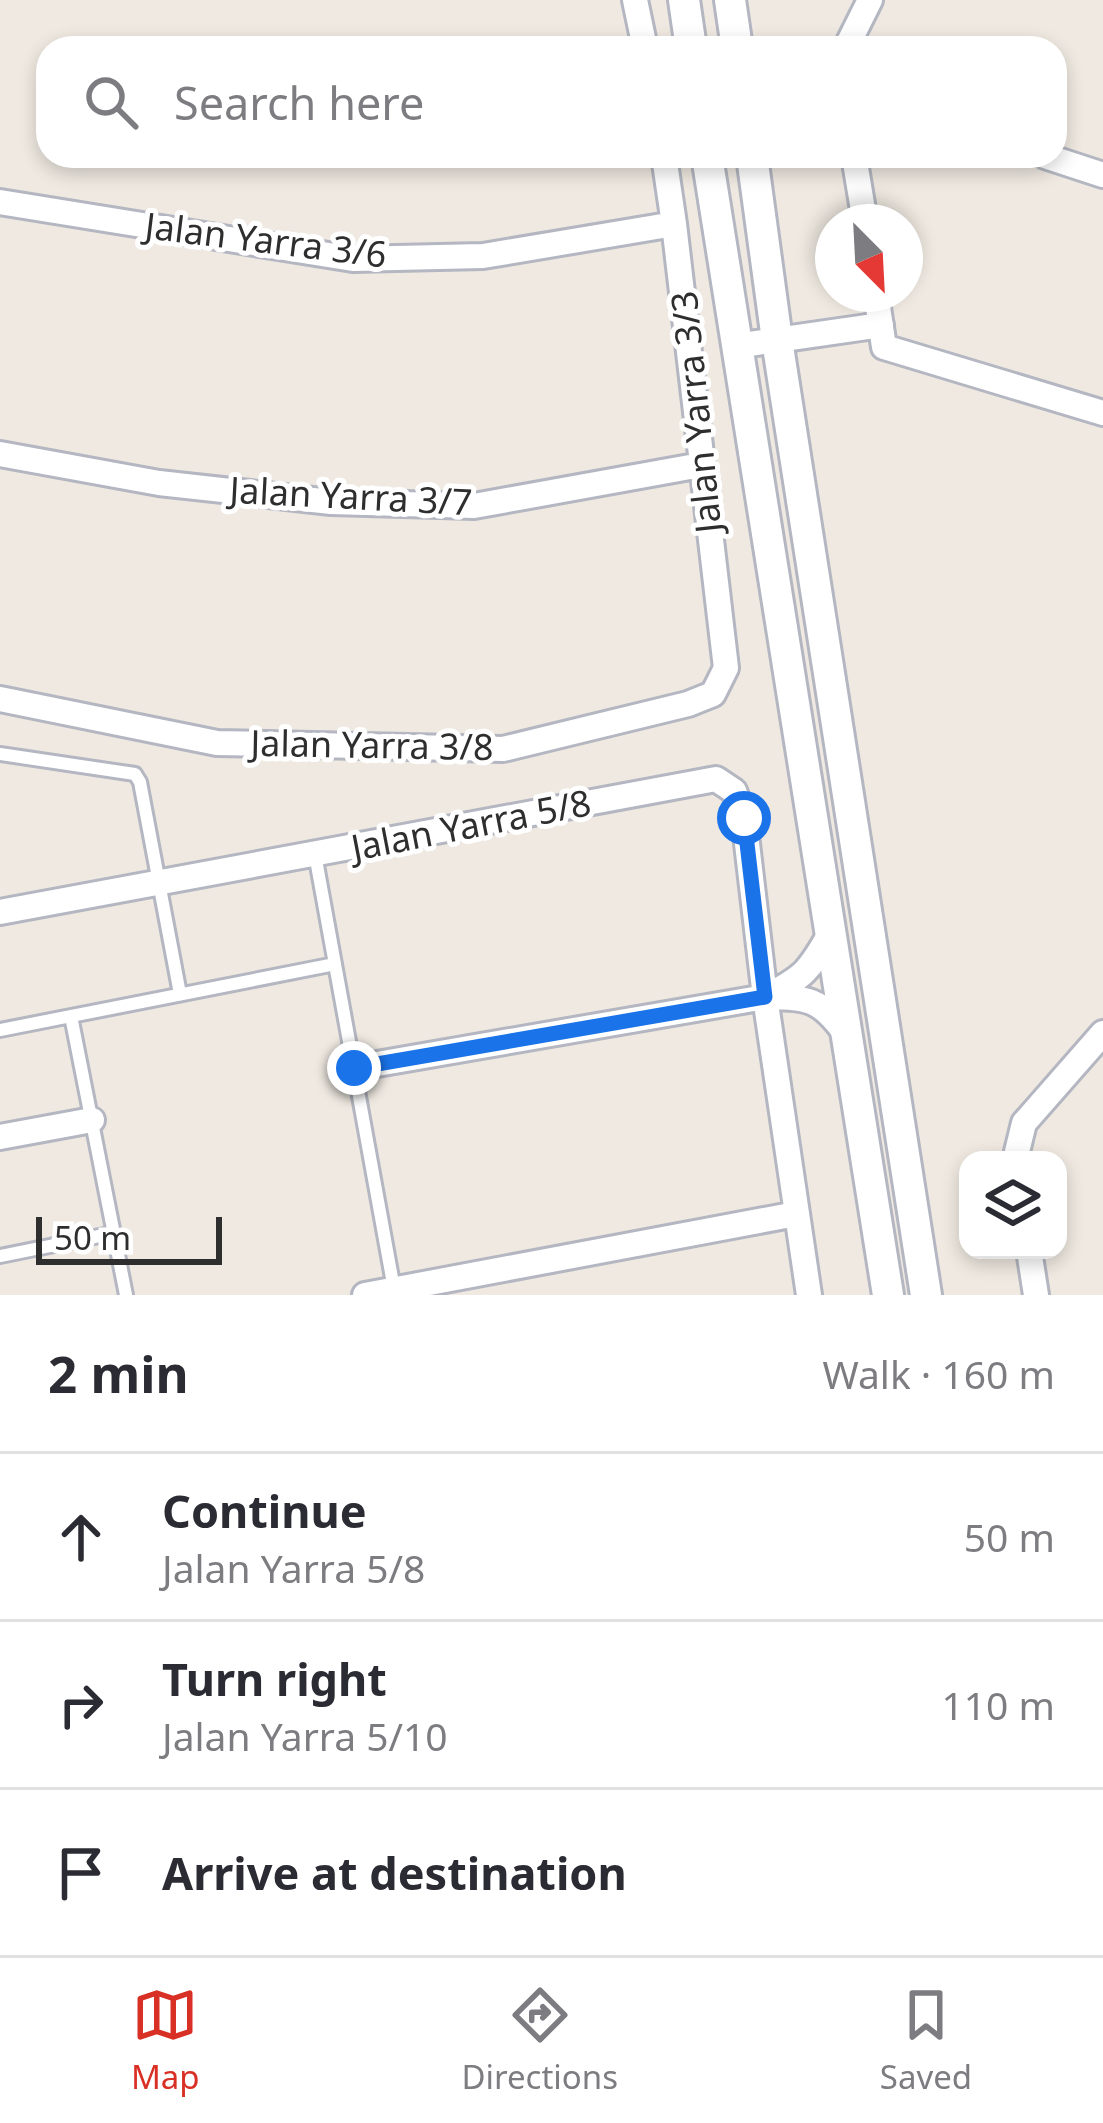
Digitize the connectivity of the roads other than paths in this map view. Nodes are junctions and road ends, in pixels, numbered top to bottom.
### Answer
1 (634, 0) edge
2 (684, 0) edge
3 (730, 0) edge
4 (870, 0) edge
5 (642, 36) edge
6 (689, 36) edge
7 (735, 36) edge
8 (852, 36) edge
9 (1067, 163) edge
10 (666, 168) edge
11 (709, 168) edge
12 (754, 168) edge
13 (856, 168) edge
14 (1103, 175) edge
15 (0, 202) edge
16 (862, 204) edge
17 (674, 224) junction
18 (879, 312) edge
19 (881, 325) junction
20 (777, 340) junction
21 (736, 346) junction
22 (1103, 413) edge
23 (0, 454) edge
24 (701, 465) junction
25 (726, 668) joint
26 (0, 699) edge
27 (0, 754) edge
28 (315, 854) junction
29 (159, 882) junction
30 (0, 912) edge
31 (830, 934) junction
32 (335, 964) junction
33 (180, 994) junction
34 (765, 997) junction
35 (71, 1016) junction
36 (0, 1030) edge
37 (1103, 1033) edge
38 (846, 1036) junction
39 (354, 1068) junction
40 (92, 1120) junction
41 (0, 1137) edge
42 (1018, 1151) edge
43 (796, 1214) junction
44 (114, 1233) junction
45 (0, 1256) edge
46 (1030, 1259) edge
47 (394, 1289) junction
48 (126, 1295) edge
49 (365, 1295) edge
50 (809, 1295) edge
51 (887, 1295) edge
52 (926, 1295) edge
53 (1036, 1295) edge

1 - 5 street
2 - 6 street
3 - 7 street
4 - 8 street
9 - 14 street
10 - 17 street, Jalan Yarra 3/3
11 - 21 street
12 - 20 street
13 - 16 street
15 - 17 street, Jalan Yarra 3/6
17 - 24 street, Jalan Yarra 3/3
18 - 19 street
19 - 20 street
19 - 22 street
20 - 21 street
20 - 52 street
21 - 31 street
23 - 24 street, Jalan Yarra 3/7
24 - 25 street, Jalan Yarra 3/3
25 - 26 street, Jalan Yarra 3/8
27 - 29 lane
28 - 29 street, Jalan Yarra 5/8
28 - 32 lane
28 - 34 street, Jalan Yarra 5/8
29 - 30 street, Jalan Yarra 5/8
29 - 33 lane
31 - 34 street
31 - 38 street
32 - 33 lane
32 - 39 lane
33 - 35 lane
34 - 38 street
34 - 39 street
34 - 43 street
35 - 36 lane
35 - 40 lane
37 - 42 street
38 - 51 street
39 - 47 lane
40 - 41 street
40 - 44 lane
43 - 47 street
43 - 50 street
44 - 45 lane
44 - 48 lane
46 - 53 street
47 - 49 street

